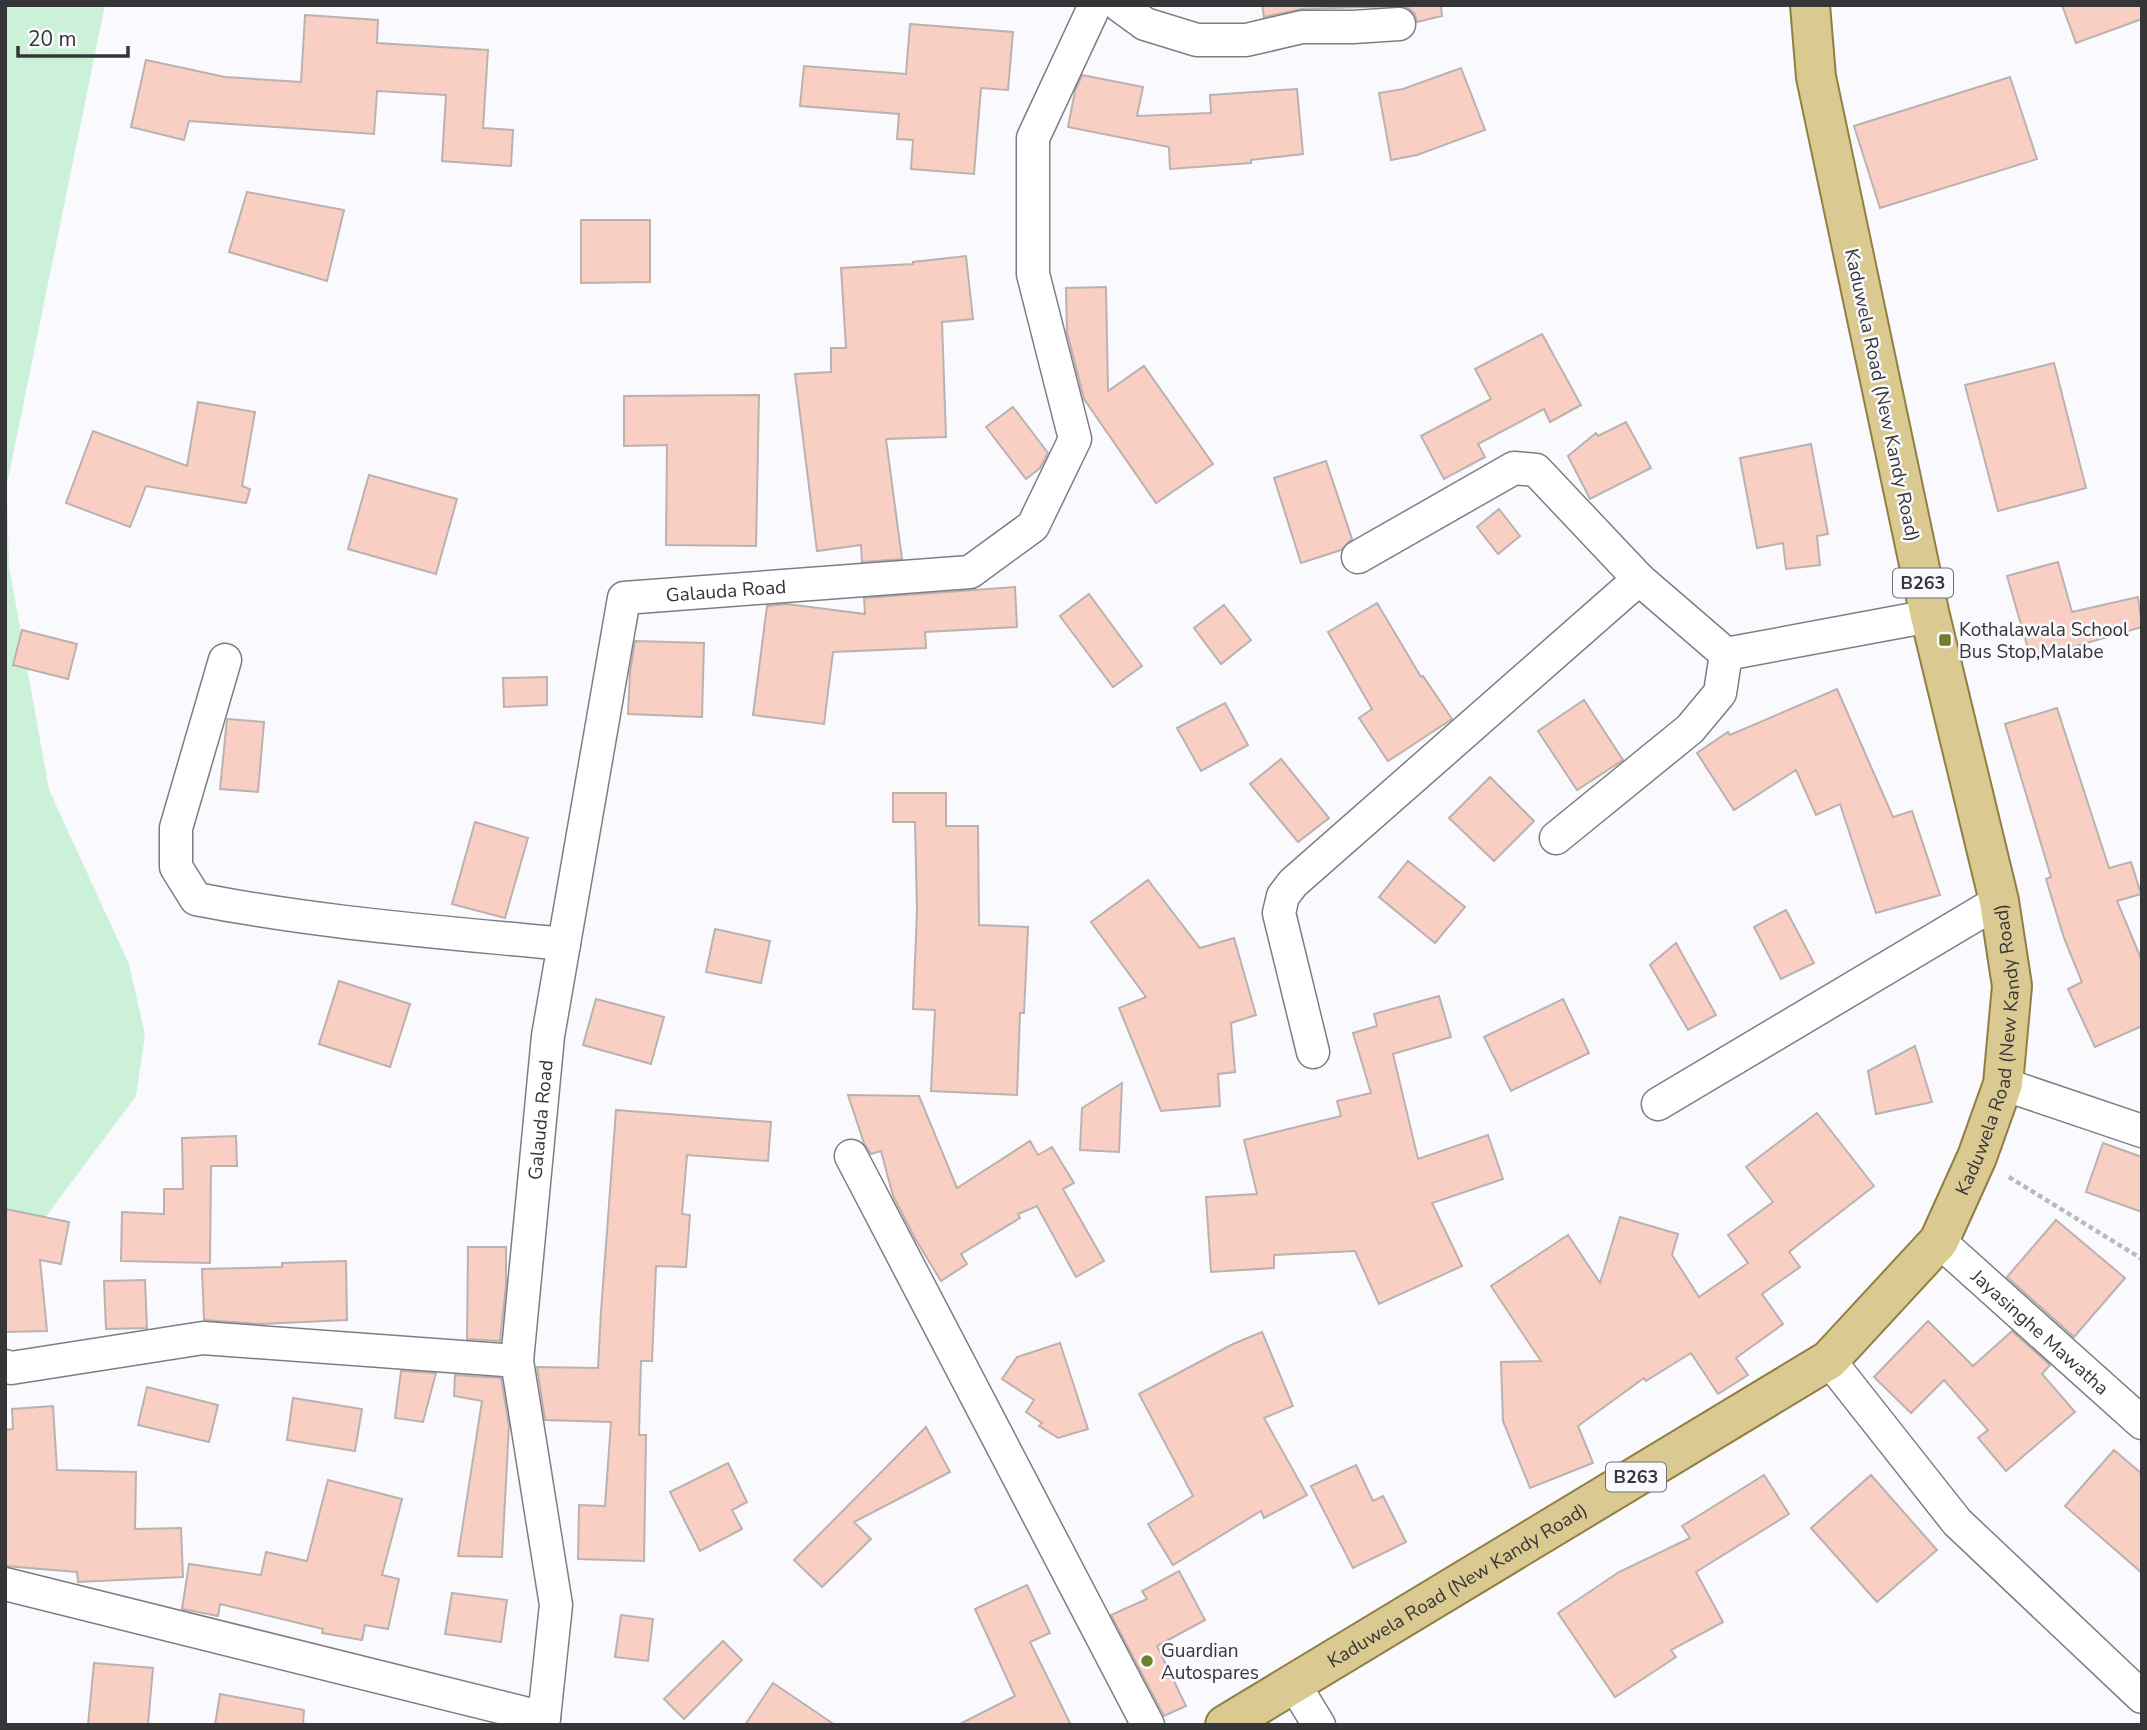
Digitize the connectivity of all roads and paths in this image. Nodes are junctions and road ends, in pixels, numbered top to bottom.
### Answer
1 (1095, 5) edge
2 (1119, 5) edge
3 (1810, 5) edge
4 (1399, 24) dead end
5 (1358, 557) dead end
6 (1639, 579) junction
7 (1930, 616) junction
8 (1726, 654) junction
9 (225, 660) dead end
10 (1556, 838) dead end
11 (1999, 901) junction
12 (564, 944) junction
13 (1313, 1052) dead end
14 (2003, 1084) junction
15 (1658, 1104) dead end
16 (2142, 1131) edge
17 (851, 1156) dead end
18 (1977, 1157) junction
19 (1938, 1241) junction
20 (2142, 1259) edge
21 (1829, 1360) junction
22 (517, 1361) junction
23 (5, 1366) edge
24 (2142, 1423) edge
25 (5, 1584) edge
26 (1294, 1684) junction
27 (2142, 1697) edge
28 (542, 1721) edge
29 (1149, 1725) edge
30 (1225, 1725) edge
31 (1319, 1725) edge

1 - 12 street, Galauda Road
2 - 4 street
3 - 7 main road, Kaduwela Road (New Kandy Road) / B263
5 - 6 street
6 - 8 street
6 - 13 street
7 - 8 street
7 - 11 main road, Kaduwela Road (New Kandy Road) / B263
8 - 10 street
9 - 12 street
11 - 14 main road, Kaduwela Road (New Kandy Road) / B263
11 - 15 street
12 - 22 street, Galauda Road
14 - 16 street
14 - 18 main road, Kaduwela Road (New Kandy Road) / B263
17 - 29 street
18 - 19 main road, Kaduwela Road (New Kandy Road) / B263
18 - 20 path
19 - 21 main road, Kaduwela Road (New Kandy Road) / B263
19 - 24 street, Jayasinghe Mawatha
21 - 26 main road, Kaduwela Road (New Kandy Road) / B263
21 - 27 street
22 - 23 street
22 - 28 street, Galauda Road
25 - 28 street
26 - 30 main road, Kaduwela Road (New Kandy Road) / B263
26 - 31 street

